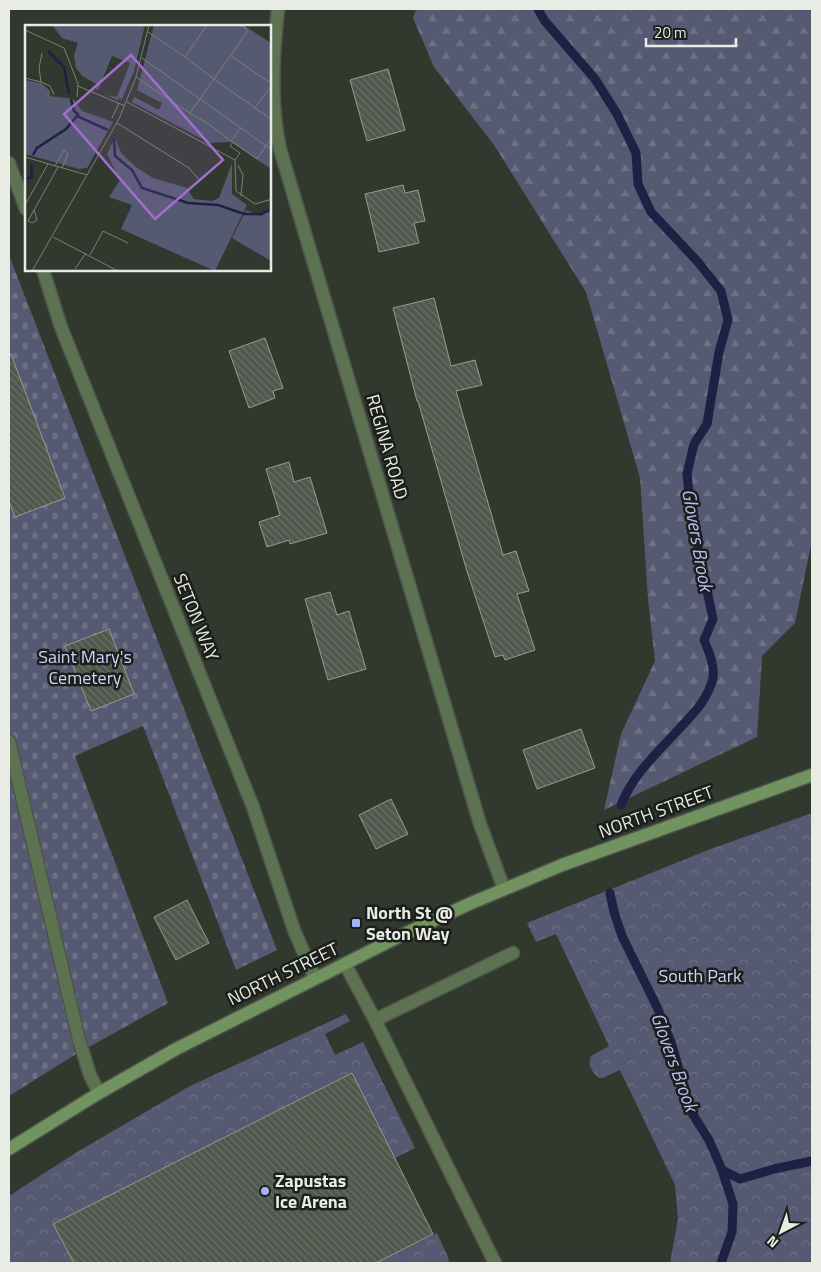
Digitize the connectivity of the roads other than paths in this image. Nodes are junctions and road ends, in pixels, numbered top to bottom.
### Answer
1 (278, 9) edge
2 (9, 163) edge
3 (25, 206) edge
4 (43, 271) edge
5 (9, 741) edge
6 (812, 775) edge
7 (504, 889) junction
8 (513, 952) dead end
9 (345, 964) junction
10 (315, 978) junction
11 (375, 1020) junction
12 (99, 1093) junction
13 (9, 1149) edge
14 (495, 1263) edge

1 - 7 street, REGINA ROAD
2 - 3 street
4 - 10 street, SETON WAY
5 - 12 street
6 - 7 main road, NORTH STREET
7 - 9 main road, NORTH STREET
8 - 11 street
9 - 10 main road, NORTH STREET
9 - 11 street
10 - 12 main road, NORTH STREET
11 - 14 street
12 - 13 main road, NORTH STREET

